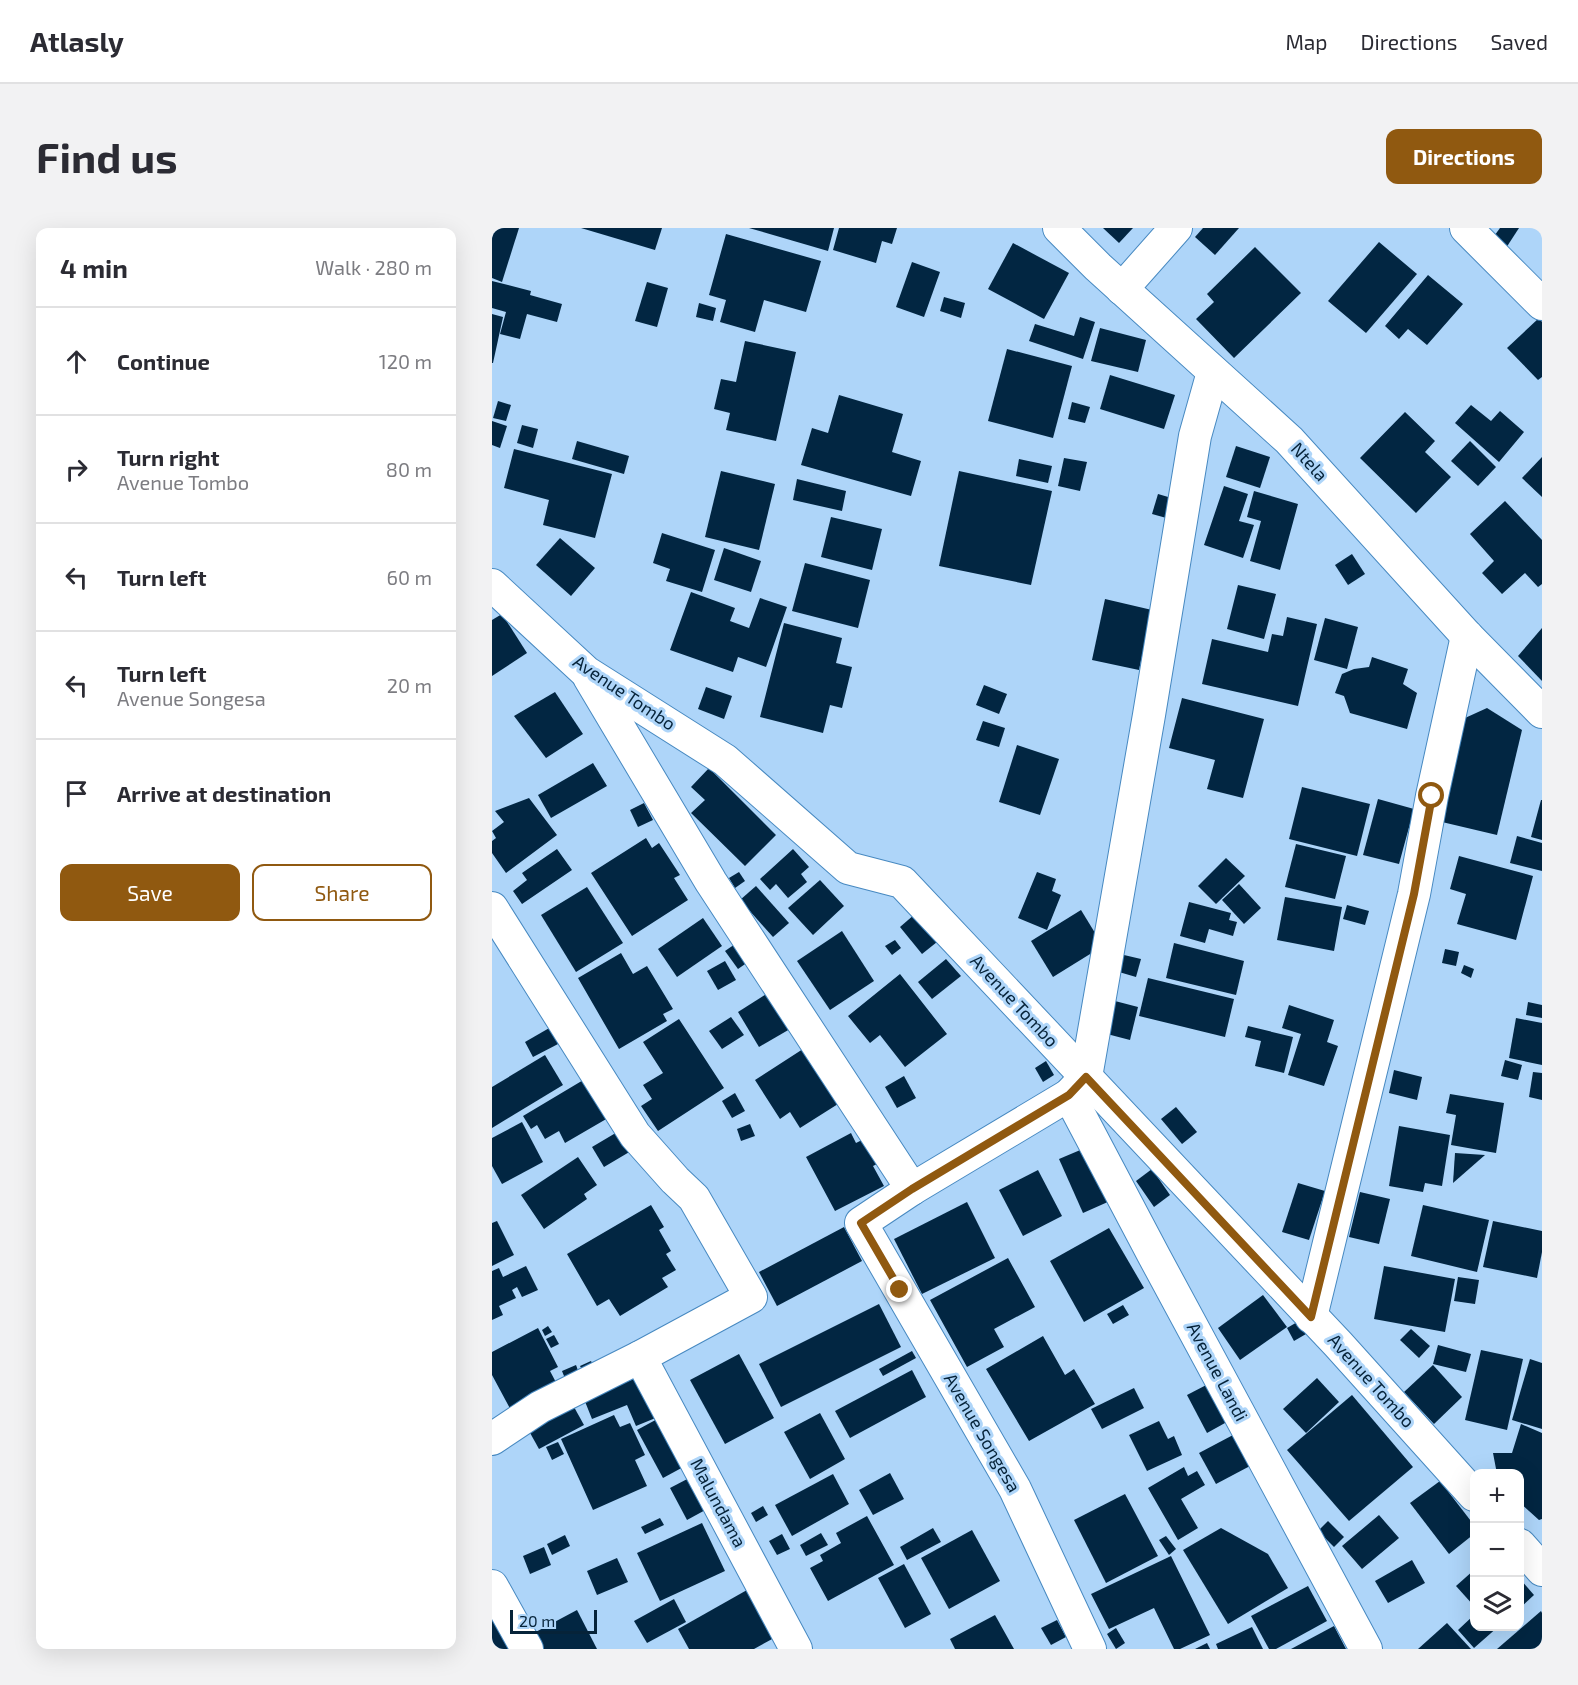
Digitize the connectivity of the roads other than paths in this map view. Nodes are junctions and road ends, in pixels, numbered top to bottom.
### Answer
1 (1059, 228) edge
2 (1176, 228) edge
3 (1466, 228) edge
4 (1122, 289) junction
5 (1542, 304) edge
6 (1213, 372) junction
7 (492, 585) edge
8 (1467, 636) junction
9 (586, 672) junction
10 (1542, 712) edge
11 (492, 908) edge
12 (1077, 1086) junction
13 (912, 1189) junction
14 (1311, 1317) junction
15 (640, 1357) junction
16 (492, 1439) edge
17 (1470, 1491) edge
18 (1524, 1550) edge
19 (1542, 1570) edge
20 (492, 1586) edge
21 (527, 1649) edge
22 (796, 1649) edge
23 (1090, 1649) edge
24 (1366, 1649) edge

1 - 4 street, Ntela
2 - 4 street
3 - 5 street
4 - 6 street, Ntela
6 - 8 street, Ntela
6 - 12 street
7 - 9 street, Avenue Tombo
8 - 10 street, Ntela
8 - 14 street
9 - 12 street, Avenue Tombo
9 - 13 street
11 - 15 street
12 - 13 street
12 - 14 street, Avenue Tombo
12 - 24 street, Avenue Landi
13 - 23 street, Avenue Songesa
14 - 17 street, Avenue Tombo
15 - 16 street
15 - 22 street, Malundama
18 - 19 street
20 - 21 street

